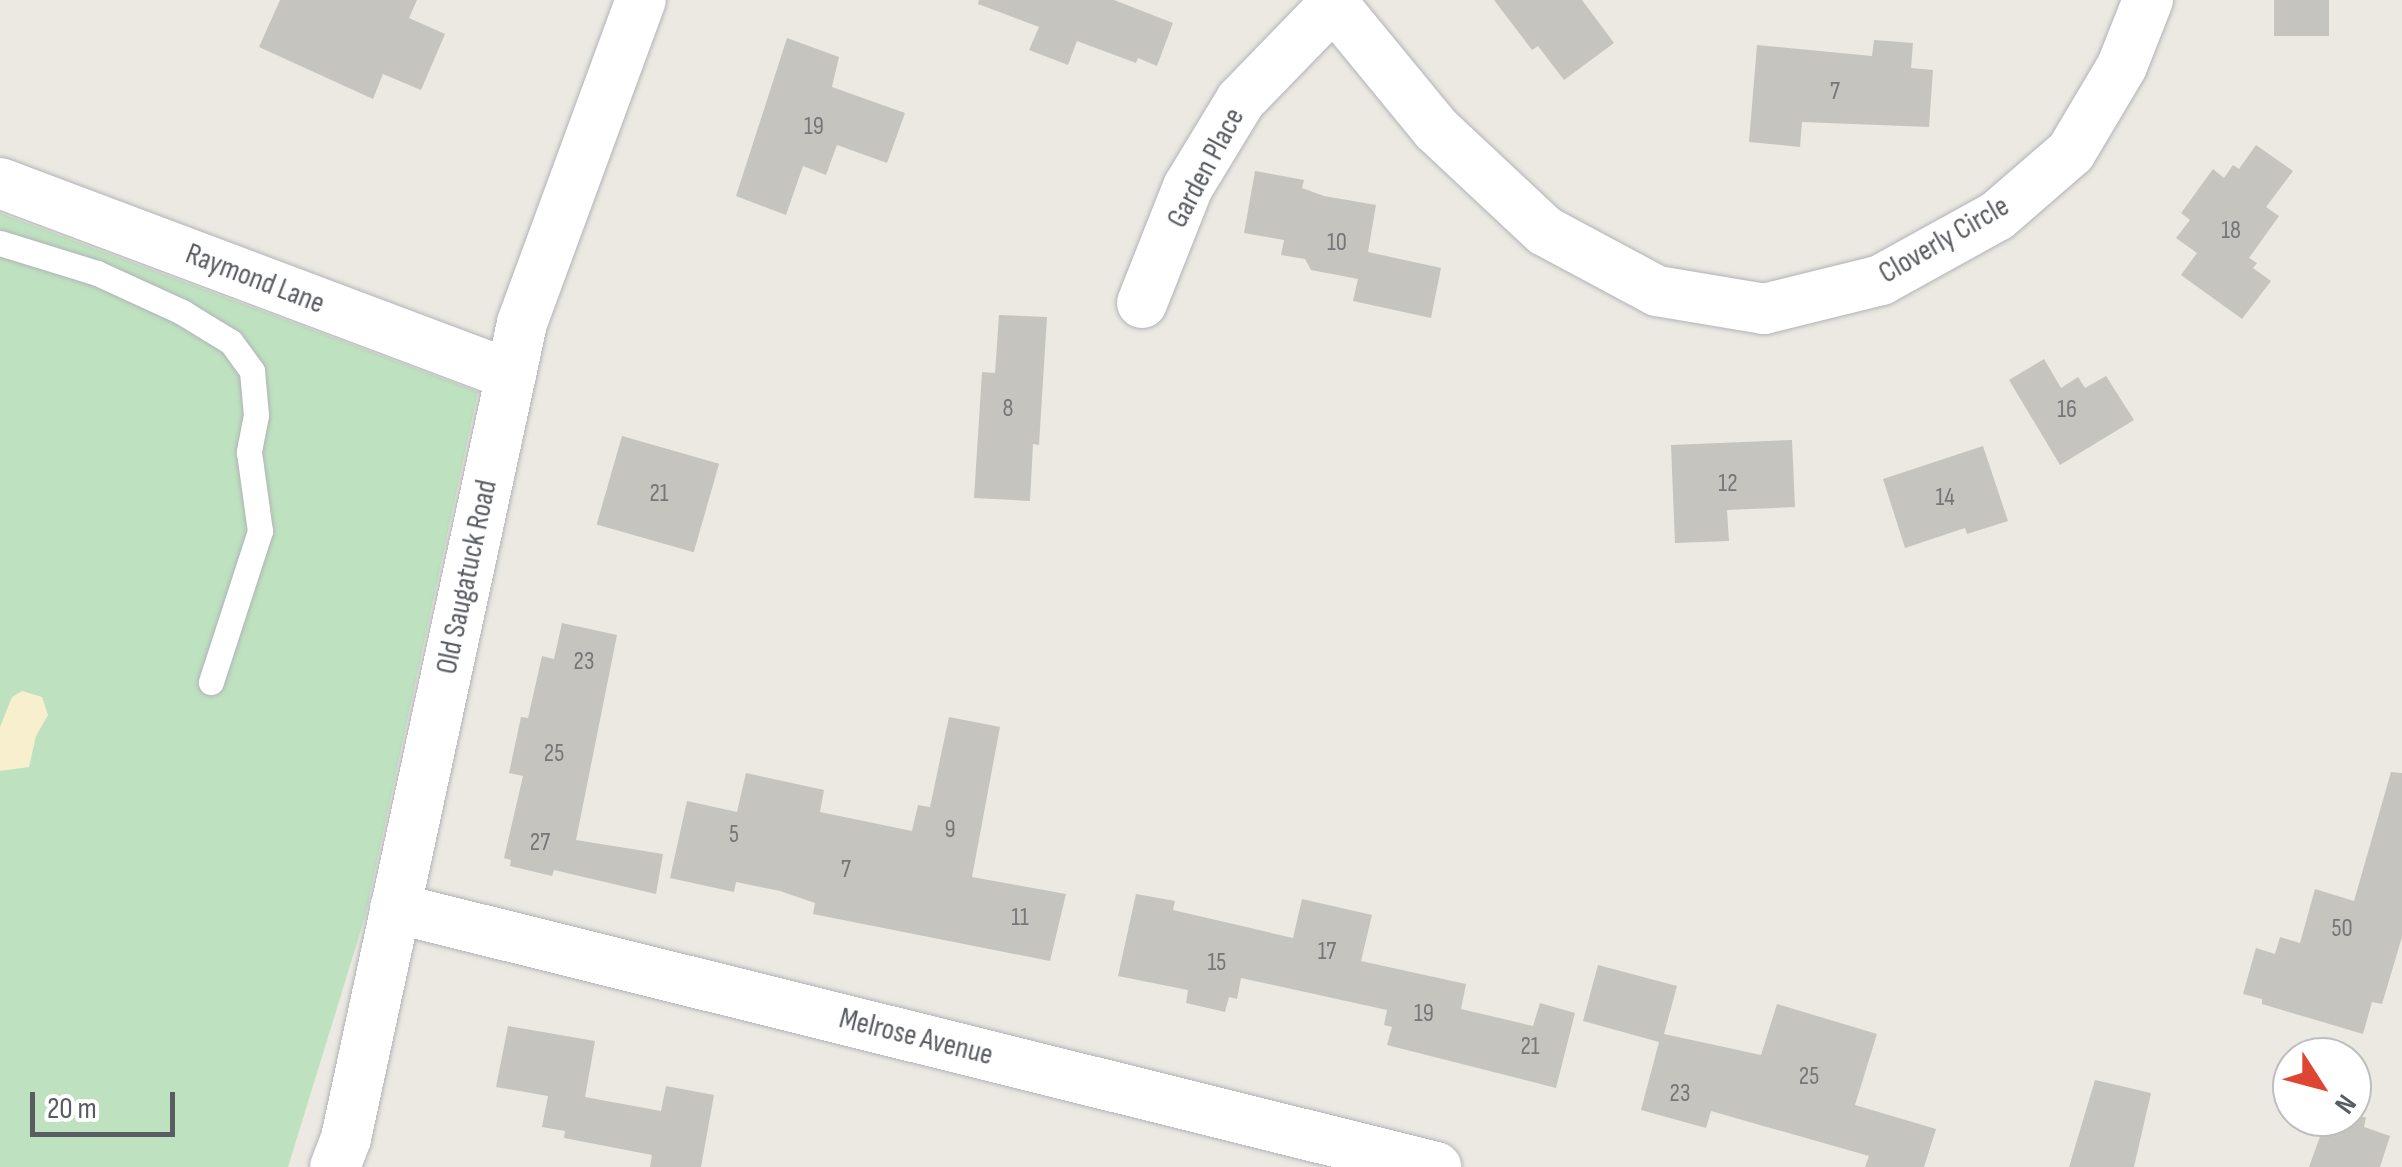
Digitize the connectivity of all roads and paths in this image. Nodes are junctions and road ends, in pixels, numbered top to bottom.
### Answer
1 (640, 0) edge
2 (2148, 0) edge
3 (1332, 2) edge
4 (0, 183) edge
5 (0, 244) edge
6 (1142, 303) dead end
7 (511, 375) junction
8 (211, 682) dead end
9 (395, 908) junction
10 (334, 1167) edge
11 (1436, 1167) edge

1 - 7 street, Old Saugatuck Road
2 - 3 street, Cloverly Circle
3 - 6 street, Garden Place
4 - 7 street, Raymond Lane
5 - 8 lane
7 - 9 street, Old Saugatuck Road
9 - 10 street, Old Saugatuck Road
9 - 11 street, Melrose Avenue

